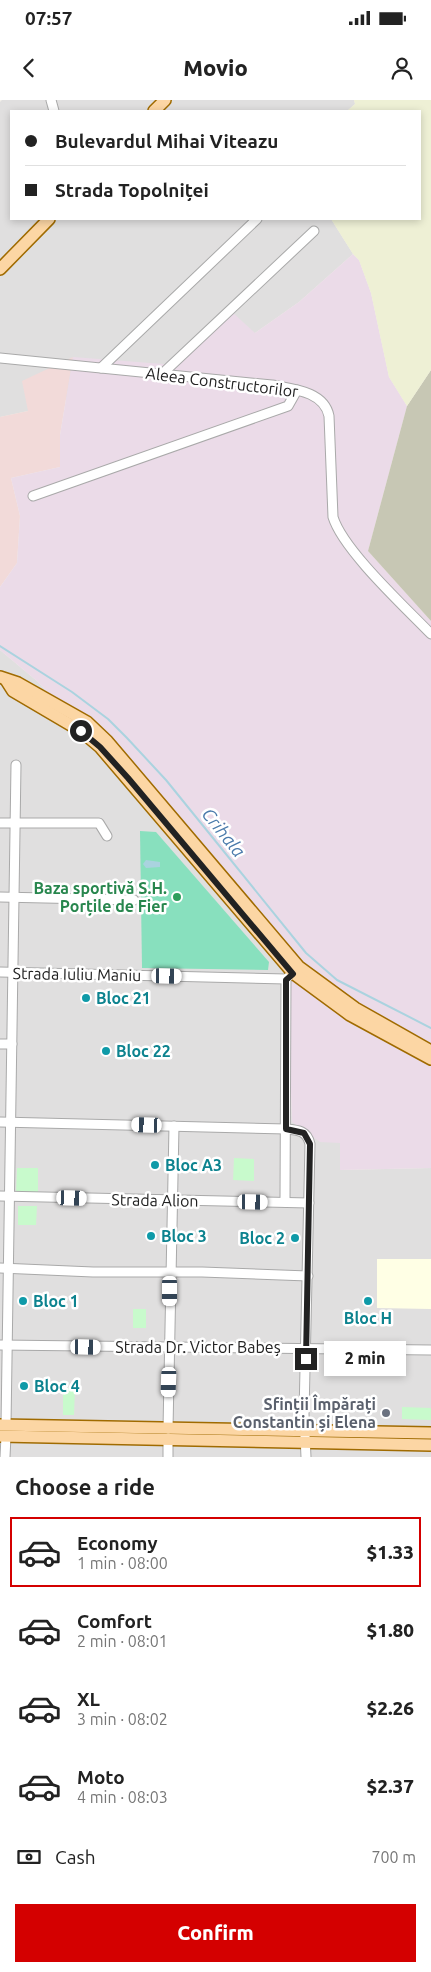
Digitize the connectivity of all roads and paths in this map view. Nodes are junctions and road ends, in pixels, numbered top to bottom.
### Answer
1 (165, 100) edge
2 (155, 110) edge
3 (48, 220) edge
4 (256, 220) edge
5 (314, 231) dead end
6 (0, 269) edge
7 (0, 358) edge
8 (101, 368) junction
9 (162, 374) junction
10 (297, 390) junction
11 (33, 496) dead end
12 (431, 634) edge
13 (3, 678) edge
14 (16, 765) dead end
15 (0, 823) edge
16 (15, 823) junction
17 (106, 836) dead end
18 (0, 897) edge
19 (14, 898) junction
20 (134, 900) dead end
21 (0, 972) edge
22 (13, 972) junction
23 (293, 973) junction
24 (0, 1044) edge
25 (12, 1044) junction
26 (431, 1051) edge
27 (431, 1060) edge
28 (0, 1122) edge
29 (10, 1122) junction
30 (174, 1126) junction
31 (286, 1129) junction
32 (4, 1196) edge
33 (173, 1200) junction
34 (285, 1202) junction
35 (309, 1203) junction
36 (4, 1268) edge
37 (170, 1272) junction
38 (308, 1276) junction
39 (3, 1345) edge
40 (170, 1348) junction
41 (307, 1348) junction
42 (431, 1350) edge
43 (3, 1431) edge
44 (431, 1433) edge
45 (168, 1434) junction
46 (305, 1437) junction
47 (431, 1445) edge
48 (5, 1457) edge
49 (168, 1457) edge
50 (306, 1457) edge

1 - 2 main road
3 - 6 main road
4 - 8 street
5 - 9 street
7 - 8 street, Aleea Constructorilor
8 - 9 street, Aleea Constructorilor
9 - 10 street, Aleea Constructorilor
10 - 11 street
10 - 12 street, Aleea Constructorilor
13 - 23 main road
14 - 16 street
15 - 16 street
16 - 17 street
16 - 19 street
18 - 19 street
19 - 20 street
19 - 22 street
21 - 22 street, Strada Iuliu Maniu
22 - 23 street, Strada Iuliu Maniu
22 - 25 street
23 - 26 main road
23 - 27 main road
23 - 31 street
24 - 25 street
25 - 29 street
28 - 29 street
29 - 30 street
29 - 32 street
30 - 31 street
30 - 33 street
31 - 34 street
31 - 35 street
32 - 33 street, Strada Alion
32 - 36 street
33 - 34 street, Strada Alion
33 - 37 street
34 - 35 street, Strada Alion
35 - 38 street
36 - 37 street
36 - 39 street
37 - 38 street
37 - 40 street
38 - 41 street
39 - 40 street, Strada Dr. Victor Babeș
39 - 43 street
40 - 41 street, Strada Dr. Victor Babeș
40 - 45 street
41 - 42 street, Strada Dr. Victor Babeș
41 - 46 street
43 - 45 main road
43 - 48 street
44 - 46 main road
45 - 46 main road
45 - 49 street
46 - 47 main road
46 - 50 street

